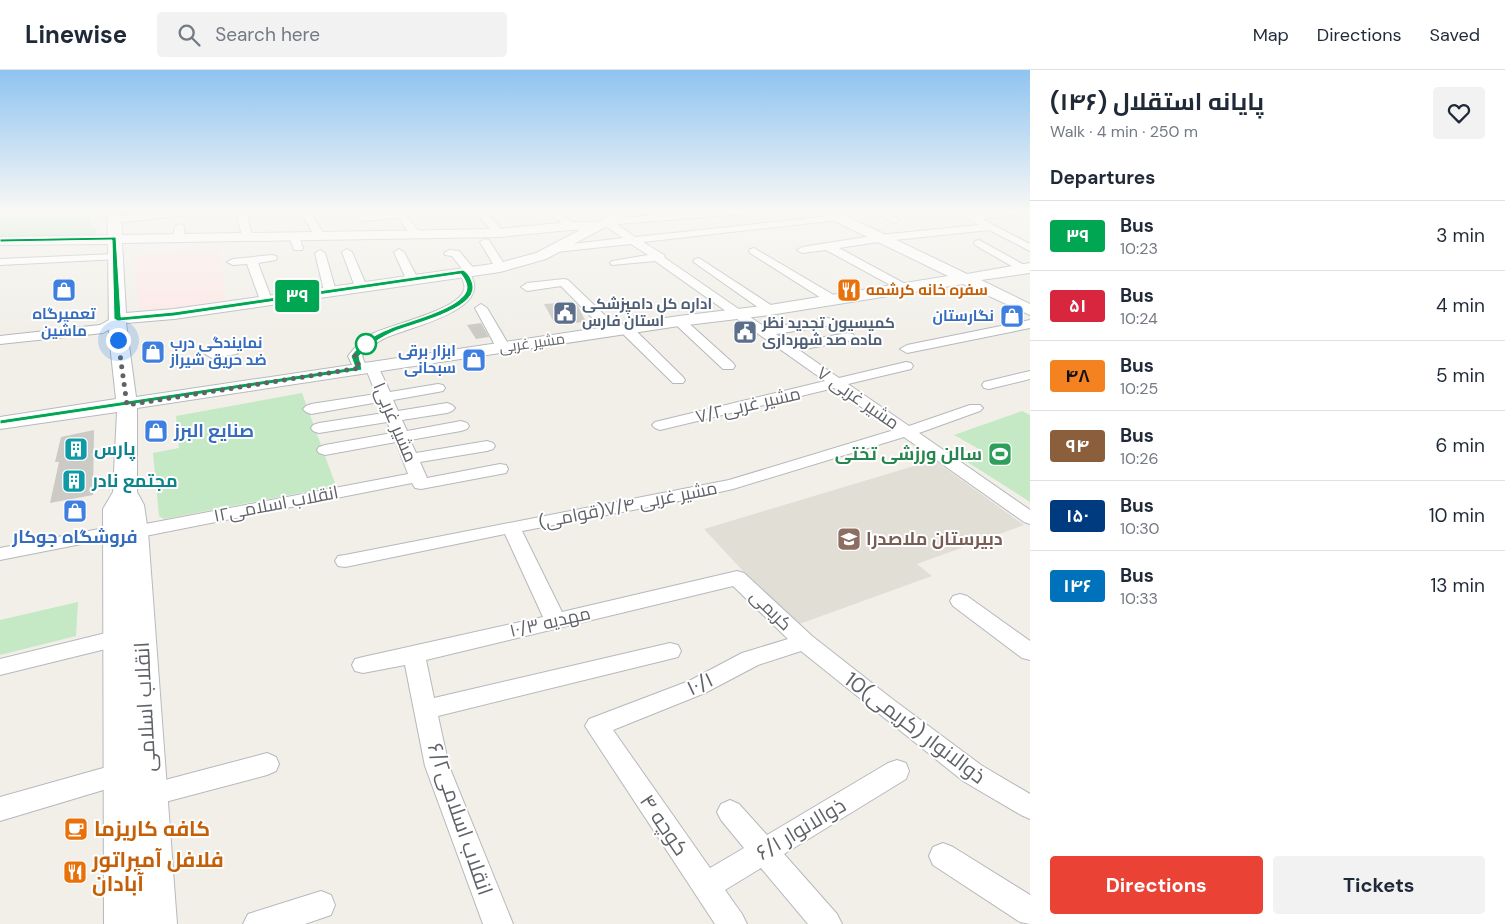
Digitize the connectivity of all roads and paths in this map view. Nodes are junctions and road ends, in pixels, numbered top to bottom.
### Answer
1 (115, 250) edge
2 (490, 250) edge
3 (554, 250) edge
4 (648, 250) edge
5 (834, 250) edge
6 (905, 250) edge
7 (992, 250) edge
8 (754, 251) dead end
9 (347, 252) dead end
10 (399, 252) dead end
11 (320, 253) dead end
12 (449, 253) dead end
13 (115, 256) junction
14 (660, 257) junction
15 (272, 258) dead end
16 (251, 260) junction
17 (699, 261) dead end
18 (0, 262) edge
19 (233, 262) dead end
20 (616, 263) dead end
21 (500, 267) junction
22 (1027, 268) edge
23 (996, 274) junction
24 (467, 275) junction
25 (964, 278) junction
26 (412, 279) junction
27 (361, 286) junction
28 (527, 287) dead end
29 (905, 289) junction
30 (330, 291) junction
31 (1004, 298) junction
32 (266, 300) junction
33 (833, 300) junction
34 (445, 310) junction
35 (770, 310) junction
36 (1030, 310) edge
37 (736, 312) junction
38 (174, 314) junction
39 (118, 319) junction
40 (680, 321) junction
41 (828, 322) dead end
42 (1030, 324) edge
43 (619, 330) junction
44 (763, 332) junction
45 (848, 337) dead end
46 (0, 340) edge
47 (118, 340) junction
48 (503, 347) junction
49 (786, 348) junction
50 (907, 349) dead end
51 (232, 351) dead end
52 (212, 354) dead end
53 (362, 364) junction
54 (728, 366) dead end
55 (906, 366) dead end
56 (1030, 375) edge
57 (678, 380) dead end
58 (836, 383) junction
59 (989, 385) dead end
60 (438, 388) dead end
61 (384, 397) junction
62 (127, 405) junction
63 (447, 408) dead end
64 (975, 408) dead end
65 (311, 409) dead end
66 (392, 416) junction
67 (0, 423) edge
68 (660, 425) dead end
69 (461, 426) dead end
70 (319, 428) dead end
71 (906, 432) junction
72 (400, 436) junction
73 (487, 446) dead end
74 (325, 450) dead end
75 (410, 459) junction
76 (500, 469) dead end
77 (418, 477) junction
78 (1030, 518) edge
79 (510, 527) junction
80 (125, 532) junction
81 (0, 554) edge
82 (345, 561) dead end
83 (737, 578) joint
84 (960, 601) dead end
85 (556, 621) junction
86 (118, 638) junction
87 (804, 642) junction
88 (670, 651) dead end
89 (1030, 652) edge
90 (414, 655) junction
91 (363, 665) dead end
92 (0, 667) edge
93 (425, 710) junction
94 (597, 726) joint
95 (267, 764) dead end
96 (897, 771) dead end
97 (121, 774) junction
98 (150, 794) junction
99 (1030, 806) edge
100 (0, 809) edge
101 (730, 812) dead end
102 (763, 851) junction
103 (943, 856) dead end
104 (706, 886) junction
105 (321, 905) dead end
106 (1030, 912) edge
107 (124, 924) edge
108 (156, 924) edge
109 (258, 924) edge
110 (498, 924) edge
111 (732, 924) edge
112 (827, 924) edge

1 - 13 main road, انقلاب اسلامی
2 - 21 street
3 - 21 main road
4 - 14 street, مشیر غربی ۷
5 - 29 street
6 - 25 main road
7 - 22 street
8 - 33 street
9 - 27 street
10 - 26 street
11 - 30 street
12 - 24 street
13 - 18 street
13 - 39 main road, انقلاب اسلامی
14 - 20 street
14 - 37 street, مشیر غربی ۷
15 - 16 street
16 - 19 street
16 - 32 street
17 - 35 street
21 - 24 main road
22 - 23 main road, مشیر غربی
23 - 25 main road, مشیر غربی
23 - 31 main road
24 - 26 main road
24 - 34 street
25 - 29 main road, مشیر غربی
25 - 31 main road
26 - 27 main road
27 - 30 main road
28 - 43 street
29 - 33 main road, مشیر غربی
30 - 32 main road
31 - 36 main road
32 - 38 main road
33 - 35 main road, مشیر غربی
34 - 48 street
34 - 53 street
35 - 37 main road, مشیر غربی
37 - 40 main road, مشیر غربی
37 - 44 street, مشیر غربی ۷
38 - 39 main road
38 - 47 main road
39 - 46 street
39 - 47 main road, انقلاب اسلامی
40 - 43 main road, مشیر غربی
40 - 54 street
41 - 44 street
42 - 50 street
43 - 48 main road, مشیر غربی
43 - 57 street
44 - 49 street, مشیر غربی ۷
45 - 49 street
47 - 62 main road, انقلاب اسلامی
48 - 53 main road, مشیر غربی
49 - 58 street, مشیر غربی ۷
51 - 52 street
53 - 61 street, مشیر غربی۱
53 - 62 main road, مشیر غربی
55 - 58 street, ۷/۲مشیر غربی
56 - 59 street
58 - 68 street, ۷/۲مشیر غربی
58 - 71 street, مشیر غربی ۷
60 - 61 street
61 - 65 street
61 - 66 street, مشیر غربی۱
62 - 67 main road
62 - 80 main road, انقلاب اسلامی
63 - 66 street
64 - 71 street, (قوامی)مشیر غربی ۷/۴
66 - 70 street
66 - 72 street, مشیر غربی۱
69 - 72 street
71 - 78 street, مشیر غربی ۷
71 - 79 street, (قوامی)مشیر غربی ۷/۴
72 - 74 street
72 - 75 street, مشیر غربی۱
73 - 75 street
75 - 77 street, مشیر غربی۱
76 - 77 street
77 - 80 street, انقلاب اسلامی۱۲
79 - 82 street, (قوامی)مشیر غربی ۷/۴
79 - 85 street
80 - 81 street, انقلاب اسلامی۱۲
80 - 86 main road, انقلاب اسلامی
80 - 98 main road, انقلاب اسلامی
83 - 85 street, مهدیه ۱۰/۳
83 - 87 street, کریمی
84 - 89 street
85 - 90 street, مهدیه ۱۰/۳
86 - 92 street
86 - 97 main road, انقلاب اسلامی
87 - 94 street, ۱۰/۱
87 - 99 street, 10ذوالانوار (کریمی)
88 - 93 street
90 - 91 street, مهدیه ۱۰/۳
90 - 93 street, انقلاب اسلامی۶/۲
93 - 110 street, انقلاب اسلامی۶/۲
94 - 104 street, کوچه ۴
95 - 98 street
96 - 102 street, ذوالانوار ۶/۱
97 - 100 street
97 - 107 main road, انقلاب اسلامی
98 - 108 main road, انقلاب اسلامی
101 - 102 street
102 - 104 street, ذوالانوار ۶/۱
102 - 112 street
103 - 106 street
104 - 111 street, کوچه ۴
105 - 109 street

